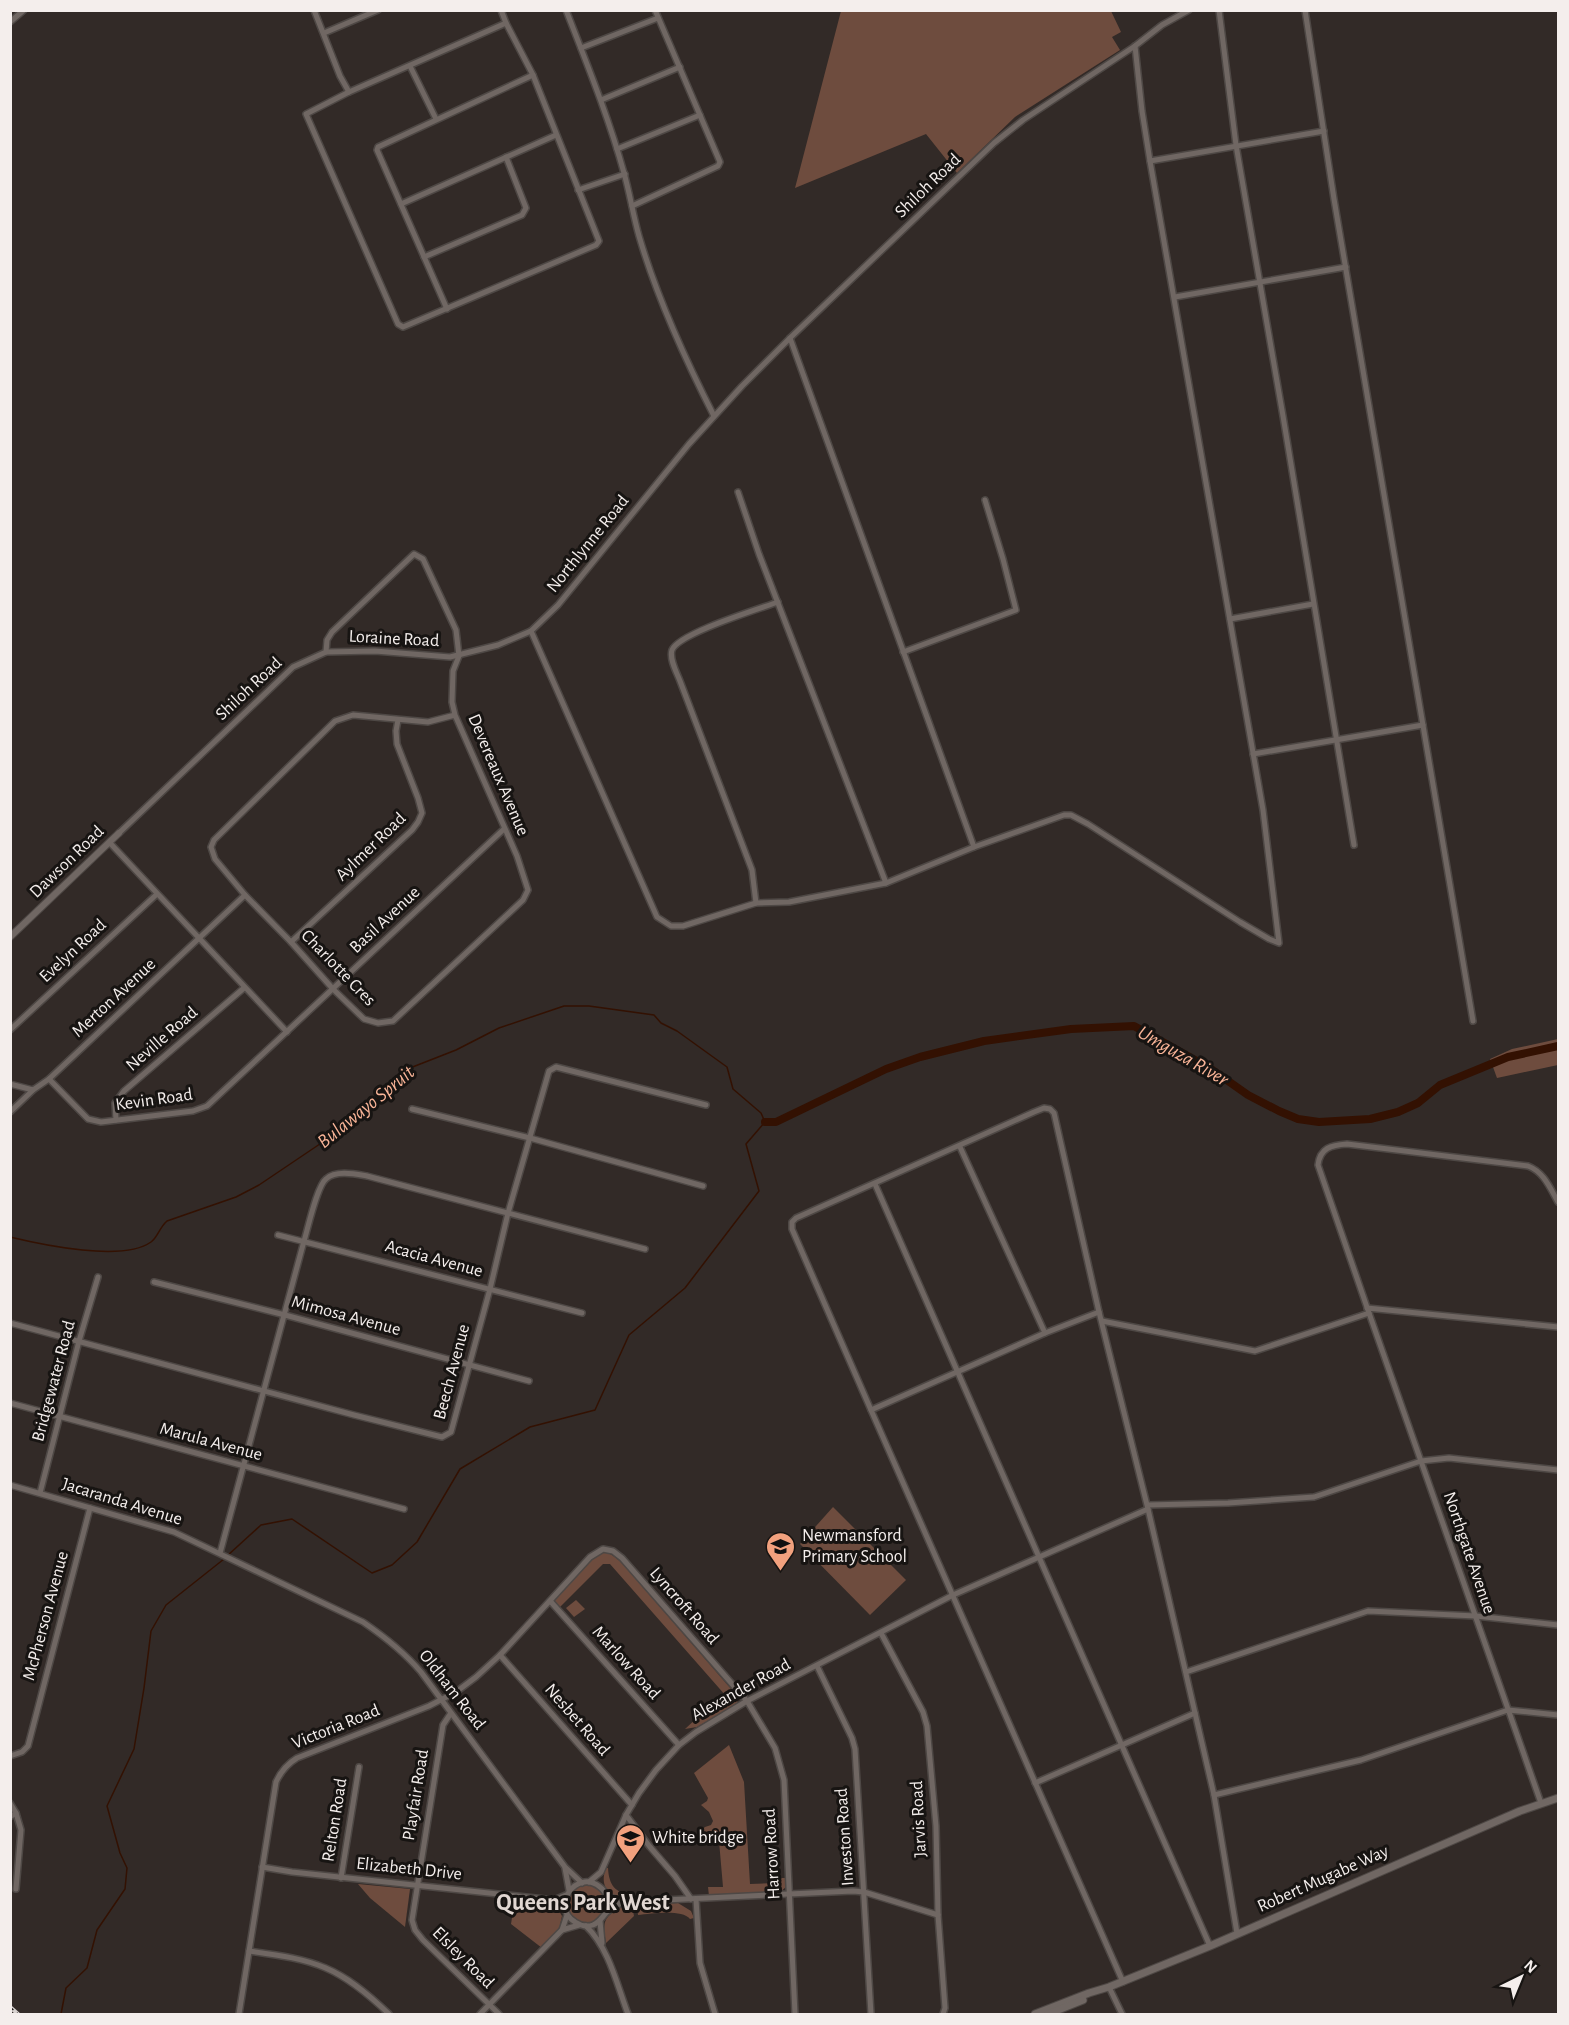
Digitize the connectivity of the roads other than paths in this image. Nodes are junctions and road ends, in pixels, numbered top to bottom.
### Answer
1 (24, 10) edge
2 (314, 10) edge
3 (378, 10) edge
4 (501, 10) edge
5 (566, 10) edge
6 (655, 10) edge
7 (1189, 10) edge
8 (1219, 10) edge
9 (1305, 10) edge
10 (658, 18) junction
11 (10, 22) edge
12 (507, 23) junction
13 (324, 33) junction
14 (1135, 46) junction
15 (581, 48) junction
16 (410, 66) junction
17 (680, 67) junction
18 (533, 75) junction
19 (349, 92) junction
20 (601, 100) junction
21 (700, 115) junction
22 (436, 119) junction
23 (1324, 131) junction
24 (556, 135) junction
25 (1236, 145) junction
26 (617, 149) junction
27 (506, 157) junction
28 (1150, 161) junction
29 (625, 174) junction
30 (578, 190) junction
31 (401, 204) junction
32 (632, 206) junction
33 (424, 257) junction
34 (1346, 267) junction
35 (1260, 282) junction
36 (1174, 297) junction
37 (447, 309) junction
38 (790, 338) junction
39 (714, 416) junction
40 (738, 492) dead end
41 (985, 500) dead end
42 (778, 602) junction
43 (1313, 604) junction
44 (1230, 619) junction
45 (531, 630) junction
46 (326, 652) junction
47 (903, 652) junction
48 (459, 656) junction
49 (455, 715) junction
50 (398, 720) junction
51 (1423, 725) junction
52 (1338, 741) junction
53 (1253, 753) junction
54 (504, 829) junction
55 (119, 833) joint
56 (110, 843) junction
57 (1354, 845) dead end
58 (974, 847) junction
59 (886, 883) junction
60 (157, 894) junction
61 (245, 895) junction
62 (523, 900) joint
63 (756, 903) junction
64 (10, 937) edge
65 (200, 939) junction
66 (291, 942) junction
67 (244, 988) junction
68 (333, 989) junction
69 (1473, 1021) dead end
70 (10, 1030) edge
71 (287, 1032) junction
72 (49, 1079) junction
73 (10, 1084) edge
74 (33, 1090) junction
75 (706, 1104) dead end
76 (412, 1109) dead end
77 (10, 1112) edge
78 (116, 1120) junction
79 (530, 1138) junction
80 (960, 1147) junction
81 (875, 1184) junction
82 (703, 1186) dead end
83 (1558, 1202) edge
84 (508, 1213) junction
85 (278, 1235) dead end
86 (304, 1241) junction
87 (645, 1249) dead end
88 (98, 1277) dead end
89 (154, 1282) dead end
90 (490, 1289) junction
91 (1368, 1310) junction
92 (1098, 1312) junction
93 (582, 1313) dead end
94 (285, 1315) junction
95 (1102, 1321) junction
96 (10, 1323) edge
97 (1558, 1327) edge
98 (1045, 1333) junction
99 (79, 1341) junction
100 (470, 1364) junction
101 (958, 1371) junction
102 (530, 1381) dead end
103 (263, 1389) junction
104 (10, 1403) edge
105 (871, 1410) junction
106 (59, 1416) junction
107 (1421, 1461) junction
108 (244, 1466) junction
109 (1558, 1470) edge
110 (10, 1485) edge
111 (40, 1493) junction
112 (1148, 1507) junction
113 (90, 1508) junction
114 (404, 1509) dead end
115 (221, 1554) junction
116 (590, 1557) joint
117 (1039, 1557) junction
118 (242, 1564) joint
119 (953, 1595) junction
120 (551, 1602) junction
121 (1476, 1616) junction
122 (1558, 1625) edge
123 (881, 1632) junction
124 (500, 1655) junction
125 (817, 1666) junction
126 (1186, 1672) junction
127 (441, 1700) junction
128 (747, 1701) junction
129 (1508, 1710) junction
130 (451, 1713) junction
131 (1196, 1713) junction
132 (1558, 1715) edge
133 (679, 1745) junction
134 (1121, 1745) junction
135 (10, 1756) edge
136 (359, 1767) dead end
137 (1035, 1783) junction
138 (1214, 1796) junction
139 (1558, 1798) edge
140 (10, 1803) edge
141 (1541, 1803) junction
142 (632, 1805) junction
143 (14, 1815) edge
144 (626, 1815) junction
145 (262, 1867) junction
146 (565, 1867) junction
147 (601, 1872) junction
148 (341, 1878) junction
149 (582, 1882) junction
150 (589, 1882) junction
151 (416, 1884) junction
152 (16, 1889) dead end
153 (603, 1890) junction
154 (864, 1892) junction
155 (568, 1893) junction
156 (790, 1894) junction
157 (607, 1896) junction
158 (694, 1899) junction
159 (554, 1900) junction
160 (623, 1902) junction
161 (566, 1912) junction
162 (607, 1912) junction
163 (938, 1915) junction
164 (600, 1921) junction
165 (579, 1925) junction
166 (586, 1926) junction
167 (562, 1930) junction
168 (1237, 1934) junction
169 (1210, 1946) junction
170 (603, 1948) junction
171 (249, 1951) junction
172 (1123, 1982) junction
173 (1109, 1987) junction
174 (1101, 1990) junction
175 (489, 2005) junction
176 (239, 2014) edge
177 (388, 2014) edge
178 (480, 2014) edge
179 (499, 2014) edge
180 (628, 2014) edge
181 (715, 2014) edge
182 (795, 2014) edge
183 (871, 2014) edge
184 (943, 2014) edge
185 (1035, 2014) edge
186 (1048, 2014) edge
187 (1122, 2014) edge

1 - 11 street
2 - 13 street
3 - 13 street
4 - 12 street
5 - 15 street
6 - 10 street
7 - 14 street, Shiloh Road
8 - 25 street
9 - 23 street
10 - 15 street
10 - 17 street
12 - 16 street
12 - 18 street
13 - 19 street
14 - 28 street
14 - 38 street, Shiloh Road
15 - 20 street
16 - 19 street
16 - 22 street
17 - 20 street
17 - 21 street
18 - 22 street
18 - 24 street
19 - 37 street
20 - 26 street
21 - 26 street
21 - 32 street
22 - 31 street
23 - 25 street
23 - 34 street
24 - 27 street
24 - 30 street
25 - 28 street
25 - 35 street
26 - 29 street
27 - 31 street
27 - 33 street
28 - 36 street
29 - 30 street
29 - 32 street
30 - 37 street
31 - 33 street
32 - 39 street
33 - 37 street
34 - 35 street
34 - 51 street
35 - 36 street
35 - 43 street
36 - 44 street
38 - 39 street, Shiloh Road
38 - 47 street
39 - 45 street, Northlynne Road
40 - 42 street
41 - 47 street
42 - 59 street
42 - 63 street
43 - 44 street
43 - 52 street
44 - 53 street
45 - 48 street, Northlynne Road
45 - 63 street
46 - 48 street, Loraine Road
46 - 48 street, Devereaux Avenue
46 - 55 street, Shiloh Road
47 - 58 street
48 - 49 street, Devereaux Avenue
49 - 50 street, Charlotte Cres
49 - 54 street, Devereaux Avenue
50 - 61 street, Charlotte Cres
50 - 66 street, Aylmer Road
51 - 52 street
51 - 69 street
52 - 53 street
52 - 57 street
53 - 58 street
54 - 62 street, Devereaux Avenue
54 - 68 street, Basil Avenue
55 - 56 street, Dawson Road
56 - 60 street
56 - 64 street, Dawson Road
58 - 59 street
59 - 63 street
60 - 65 street
60 - 70 street, Evelyn Road
61 - 65 street
61 - 66 street, Charlotte Cres
62 - 68 street, Charlotte Cres
65 - 67 street
65 - 72 street, Merton Avenue
66 - 68 street, Charlotte Cres
67 - 71 street
67 - 78 street, Neville Road
68 - 71 street, Basil Avenue
71 - 78 street, Kevin Road
72 - 74 street, Merton Avenue
72 - 78 street, Kevin Road
73 - 74 street
74 - 77 street, Merton Avenue
75 - 79 street, Beech Avenue
76 - 79 street
79 - 82 street
79 - 84 street, Beech Avenue
80 - 81 street
80 - 92 street
80 - 98 street
81 - 101 street
81 - 105 street
83 - 91 street, Northgate Avenue
84 - 86 street
84 - 87 street
84 - 90 street, Beech Avenue
85 - 86 street, Acacia Avenue
86 - 90 street, Acacia Avenue
86 - 94 street
88 - 99 street, Bridgewater Road
89 - 94 street, Mimosa Avenue
90 - 93 street, Acacia Avenue
90 - 100 street, Beech Avenue
91 - 95 street
91 - 97 street
91 - 107 street, Northgate Avenue
92 - 95 street
92 - 98 street
94 - 100 street, Mimosa Avenue
94 - 103 street
95 - 112 street
96 - 99 street, Beech Avenue
98 - 101 street
99 - 103 street, Beech Avenue
99 - 106 street, Bridgewater Road
100 - 102 street, Mimosa Avenue
100 - 103 street, Beech Avenue
101 - 105 street
101 - 117 street
103 - 108 street
104 - 106 street, Marula Avenue
105 - 119 street
106 - 108 street, Marula Avenue
106 - 111 street, Bridgewater Road
107 - 109 street, Alexander Road
107 - 112 street, Alexander Road
107 - 121 street, Northgate Avenue
108 - 114 street, Marula Avenue
108 - 115 street
110 - 111 street, Jacaranda Avenue
111 - 113 street, Jacaranda Avenue
112 - 117 street, Alexander Road
112 - 126 street
113 - 115 street, Jacaranda Avenue
113 - 135 street, McPherson Avenue
115 - 118 street, Jacaranda Avenue
116 - 120 street, Victoria Road
116 - 128 street, Lyncroft Road
117 - 119 street, Alexander Road
117 - 134 street
118 - 127 street, Oldham Road
119 - 123 street, Alexander Road
119 - 137 street
120 - 124 street, Victoria Road
120 - 133 street, Marlow Road
121 - 122 street
121 - 126 street
121 - 129 street, Northgate Avenue
123 - 125 street, Alexander Road
123 - 163 street, Jarvis Road
124 - 127 street, Victoria Road
124 - 142 street, Nesbet Road
125 - 128 street, Alexander Road
125 - 154 street, Investon Road
126 - 131 street
127 - 130 street, Oldham Road
127 - 145 street, Victoria Road
128 - 133 street, Alexander Road
128 - 156 street, Harrow Road
129 - 132 street
129 - 138 street
129 - 141 street, Northgate Avenue
130 - 146 street, Oldham Road
130 - 151 street, Playfair Road
131 - 134 street
131 - 138 street
133 - 142 street, Alexander Road
134 - 137 street
134 - 169 street
136 - 148 street, Relton Road
137 - 172 street
138 - 168 street
139 - 141 main road, Robert Mugabe Way
140 - 143 street
141 - 168 main road, Robert Mugabe Way
142 - 144 street, Alexander Road
143 - 152 street
144 - 147 street, Alexander Road
144 - 158 street
145 - 148 street, Elizabeth Drive
145 - 171 street, Victoria Road
146 - 149 street, Oldham Road
146 - 155 street, Oldham Road
147 - 150 street, Alexander Road
147 - 153 street
148 - 151 street, Elizabeth Drive
149 - 150 street
149 - 155 street
150 - 153 street
151 - 159 street, Elizabeth Drive
151 - 175 street, Elsley Road
153 - 157 street
154 - 156 street
154 - 163 street
154 - 183 street, Investon Road
155 - 159 street, Elizabeth Drive
155 - 161 street
156 - 158 street
156 - 182 street, Harrow Road
157 - 160 street
157 - 162 street
158 - 160 street
158 - 181 street
159 - 161 street
160 - 162 street
161 - 165 street
161 - 167 street
162 - 164 street
163 - 184 street, Jarvis Road
164 - 166 street
164 - 170 street
165 - 166 street
165 - 167 street
166 - 170 street
167 - 175 street
168 - 169 main road, Robert Mugabe Way
169 - 172 main road, Robert Mugabe Way
170 - 180 street
171 - 176 street, Victoria Road
171 - 177 street
172 - 173 main road, Robert Mugabe Way
173 - 174 main road, Robert Mugabe Way
173 - 187 street
174 - 185 main road, Robert Mugabe Way
174 - 186 main road, Robert Mugabe Way
175 - 178 street
175 - 179 street, Elsley Road

